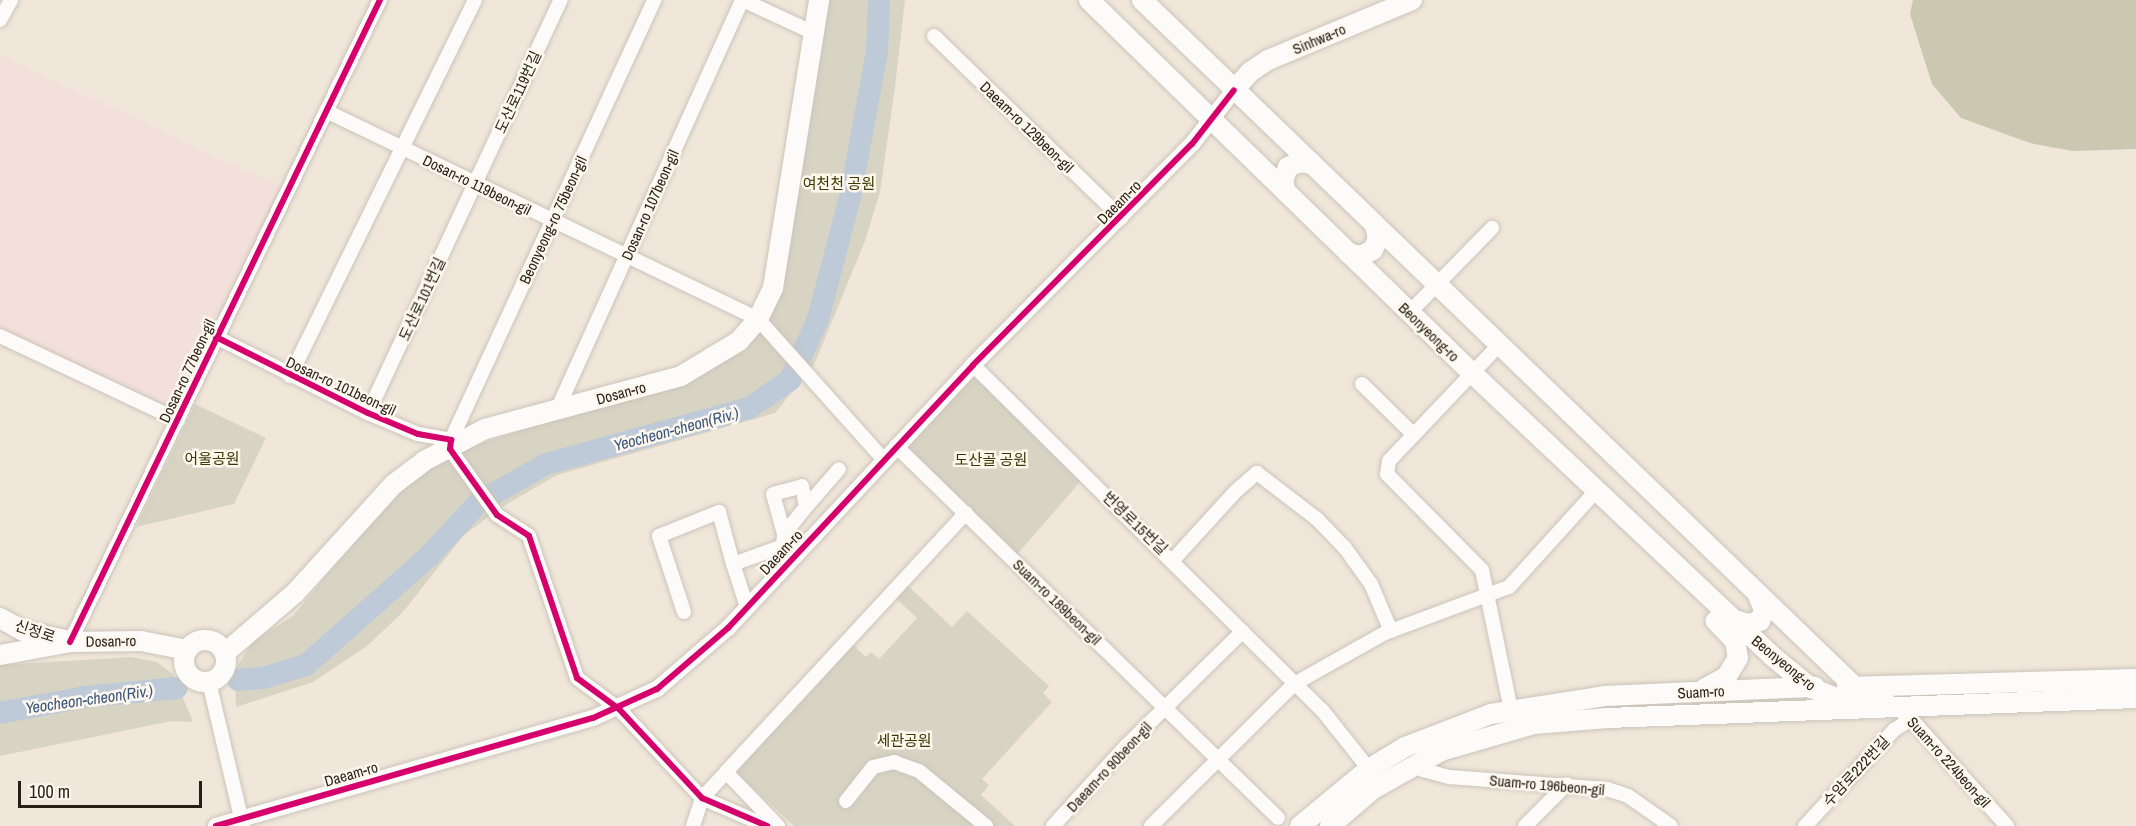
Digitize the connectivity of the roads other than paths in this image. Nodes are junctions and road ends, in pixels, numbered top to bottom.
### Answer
1 (11, 0) edge
2 (380, 0) edge
3 (475, 0) edge
4 (561, 0) edge
5 (654, 0) edge
6 (743, 0) edge
7 (819, 0) edge
8 (1089, 0) edge
9 (1142, 0) edge
10 (1412, 0) edge
11 (0, 20) edge
12 (814, 33) junction
13 (934, 36) dead end
14 (1234, 90) junction
15 (326, 111) junction
16 (1212, 120) junction
17 (402, 149) junction
18 (1312, 165) junction
19 (476, 184) junction
20 (1286, 192) junction
21 (1120, 218) junction
22 (552, 221) junction
23 (1375, 226) junction
24 (1492, 228) dead end
25 (1348, 253) junction
26 (627, 256) junction
27 (1436, 286) junction
28 (1409, 312) junction
29 (758, 320) junction
30 (0, 336) edge
31 (216, 337) junction
32 (1498, 346) junction
33 (973, 365) junction
34 (1472, 374) junction
35 (290, 376) junction
36 (1362, 384) dead end
37 (557, 410) junction
38 (368, 413) junction
39 (177, 420) junction
40 (1413, 434) junction
41 (450, 444) junction
42 (896, 446) junction
43 (883, 459) junction
44 (839, 469) dead end
45 (1596, 491) junction
46 (806, 507) junction
47 (966, 513) junction
48 (784, 534) junction
49 (1660, 551) junction
50 (1173, 560) junction
51 (733, 564) junction
52 (1757, 593) junction
53 (1487, 595) junction
54 (747, 606) junction
55 (684, 612) dead end
56 (0, 618) edge
57 (1732, 619) junction
58 (1391, 631) junction
59 (0, 632) edge
60 (1243, 632) junction
61 (70, 642) junction
62 (187, 650) junction
63 (26, 651) junction
64 (225, 652) junction
65 (0, 655) edge
66 (2136, 679) edge
67 (1294, 684) junction
68 (1855, 687) junction
69 (1810, 688) junction
70 (211, 691) junction
71 (1693, 692) junction
72 (2136, 698) edge
73 (1165, 708) junction
74 (1862, 708) junction
75 (619, 709) junction
76 (1511, 710) junction
77 (1904, 713) junction
78 (1217, 759) junction
79 (1417, 763) junction
80 (1369, 769) junction
81 (726, 772) junction
82 (1568, 784) junction
83 (702, 798) junction
84 (846, 801) dead end
85 (1278, 818) dead end
86 (242, 822) edge
87 (2003, 824) edge
88 (216, 826) edge
89 (693, 826) edge
90 (767, 826) edge
91 (778, 826) edge
92 (986, 826) edge
93 (1053, 826) edge
94 (1151, 826) edge
95 (1300, 826) edge
96 (1330, 826) edge
97 (1525, 826) edge
98 (1671, 826) edge
99 (1804, 826) edge

1 - 11 street
2 - 15 street, Dosan-ro 77beon-gil
3 - 17 street
4 - 19 street, 도산로119번길
5 - 22 street, Beonyeong-ro 75beon-gil
6 - 12 street
6 - 26 street, Dosan-ro 107beon-gil
7 - 12 main road, Dosan-ro
8 - 16 main road, Beonyeong-ro
9 - 14 main road, Beonyeong-ro
10 - 14 main road, Sinhwa-ro
12 - 29 main road, Dosan-ro
13 - 21 street, Daeam-ro 129beon-gil
14 - 16 street, Daeam-ro
14 - 18 main road, Beonyeong-ro
15 - 17 street, Dosan-ro 119beon-gil
15 - 31 street, Dosan-ro 77beon-gil
16 - 20 main road, Beonyeong-ro
16 - 21 street, Daeam-ro
17 - 19 street, Dosan-ro 119beon-gil
17 - 35 street
18 - 20 main road
18 - 23 main road, Beonyeong-ro
19 - 22 street, Dosan-ro 119beon-gil
19 - 38 street, 도산로101번길
20 - 25 main road, Beonyeong-ro
21 - 33 street, Daeam-ro
22 - 26 street, Dosan-ro 119beon-gil
22 - 41 street, Beonyeong-ro 75beon-gil
23 - 25 main road
23 - 27 main road, Beonyeong-ro
24 - 27 street
25 - 28 main road, Beonyeong-ro
26 - 29 street, Dosan-ro 119beon-gil
26 - 37 street, Dosan-ro 107beon-gil
27 - 28 street
27 - 32 main road, Beonyeong-ro
28 - 34 main road, Beonyeong-ro
29 - 37 main road, Dosan-ro
29 - 43 street, Dosan-ro 119beon-gil
30 - 39 street, Dosan-ro 77beon-gil
31 - 35 street, Dosan-ro 101beon-gil
31 - 39 street, Dosan-ro 77beon-gil
32 - 34 street
32 - 52 main road, Beonyeong-ro
33 - 42 street, Daeam-ro
33 - 50 street, 번영로15번길
34 - 40 street
34 - 45 main road, Beonyeong-ro
35 - 38 street, Dosan-ro 101beon-gil
36 - 40 street
37 - 41 main road, Dosan-ro
38 - 41 street, Dosan-ro 101beon-gil
39 - 61 street, Dosan-ro 77beon-gil
40 - 53 street
41 - 64 main road, Dosan-ro
41 - 75 street
42 - 43 street, Daeam-ro
42 - 47 street, Suam-ro 189beon-gil
43 - 54 street, Daeam-ro
44 - 46 street
45 - 49 main road, Beonyeong-ro
45 - 53 street
46 - 48 street
46 - 48 street
47 - 73 street, Suam-ro 189beon-gil
47 - 81 street
48 - 51 street
49 - 57 main road, Beonyeong-ro
49 - 71 main road
50 - 58 street
50 - 60 street, 번영로15번길
51 - 54 street
51 - 55 street
52 - 57 main road
52 - 68 main road, Beonyeong-ro
53 - 58 street
53 - 76 street
54 - 75 street, Daeam-ro
56 - 61 main road, 신정로
57 - 69 main road, Beonyeong-ro
58 - 67 street
59 - 63 main road
60 - 67 street, 번영로15번길
60 - 73 street, Daeam-ro 90beon-gil
61 - 62 main road, Dosan-ro
61 - 63 main road, Dosan-ro
62 - 64 main road
62 - 70 main road
63 - 65 main road, Dosan-ro
64 - 70 main road
66 - 68 main road, Suam-ro
67 - 78 street
67 - 80 street, 번영로15번길
68 - 69 main road, Suam-ro
68 - 74 main road, Beonyeong-ro
68 - 77 street, Suam-ro 224beon-gil
69 - 71 main road, Suam-ro
69 - 74 main road, Beonyeong-ro
70 - 86 street
71 - 76 main road, Suam-ro
72 - 77 main road, Suam-ro
73 - 78 street, Suam-ro 189beon-gil
73 - 93 street, Daeam-ro 90beon-gil
74 - 77 main road, Suam-ro
74 - 79 main road, Suam-ro
75 - 83 street
75 - 86 street, Daeam-ro
76 - 80 main road, Suam-ro
77 - 87 street, Suam-ro 224beon-gil
77 - 99 street, 수암로222번길
78 - 85 street, Suam-ro 189beon-gil
78 - 94 street
79 - 82 street, Suam-ro 196beon-gil
79 - 96 main road, Suam-ro
80 - 95 main road, Suam-ro
81 - 83 street
81 - 91 street
82 - 97 street
82 - 98 street, Suam-ro 196beon-gil
83 - 89 street
83 - 90 street
84 - 92 street
86 - 88 street, Daeam-ro

